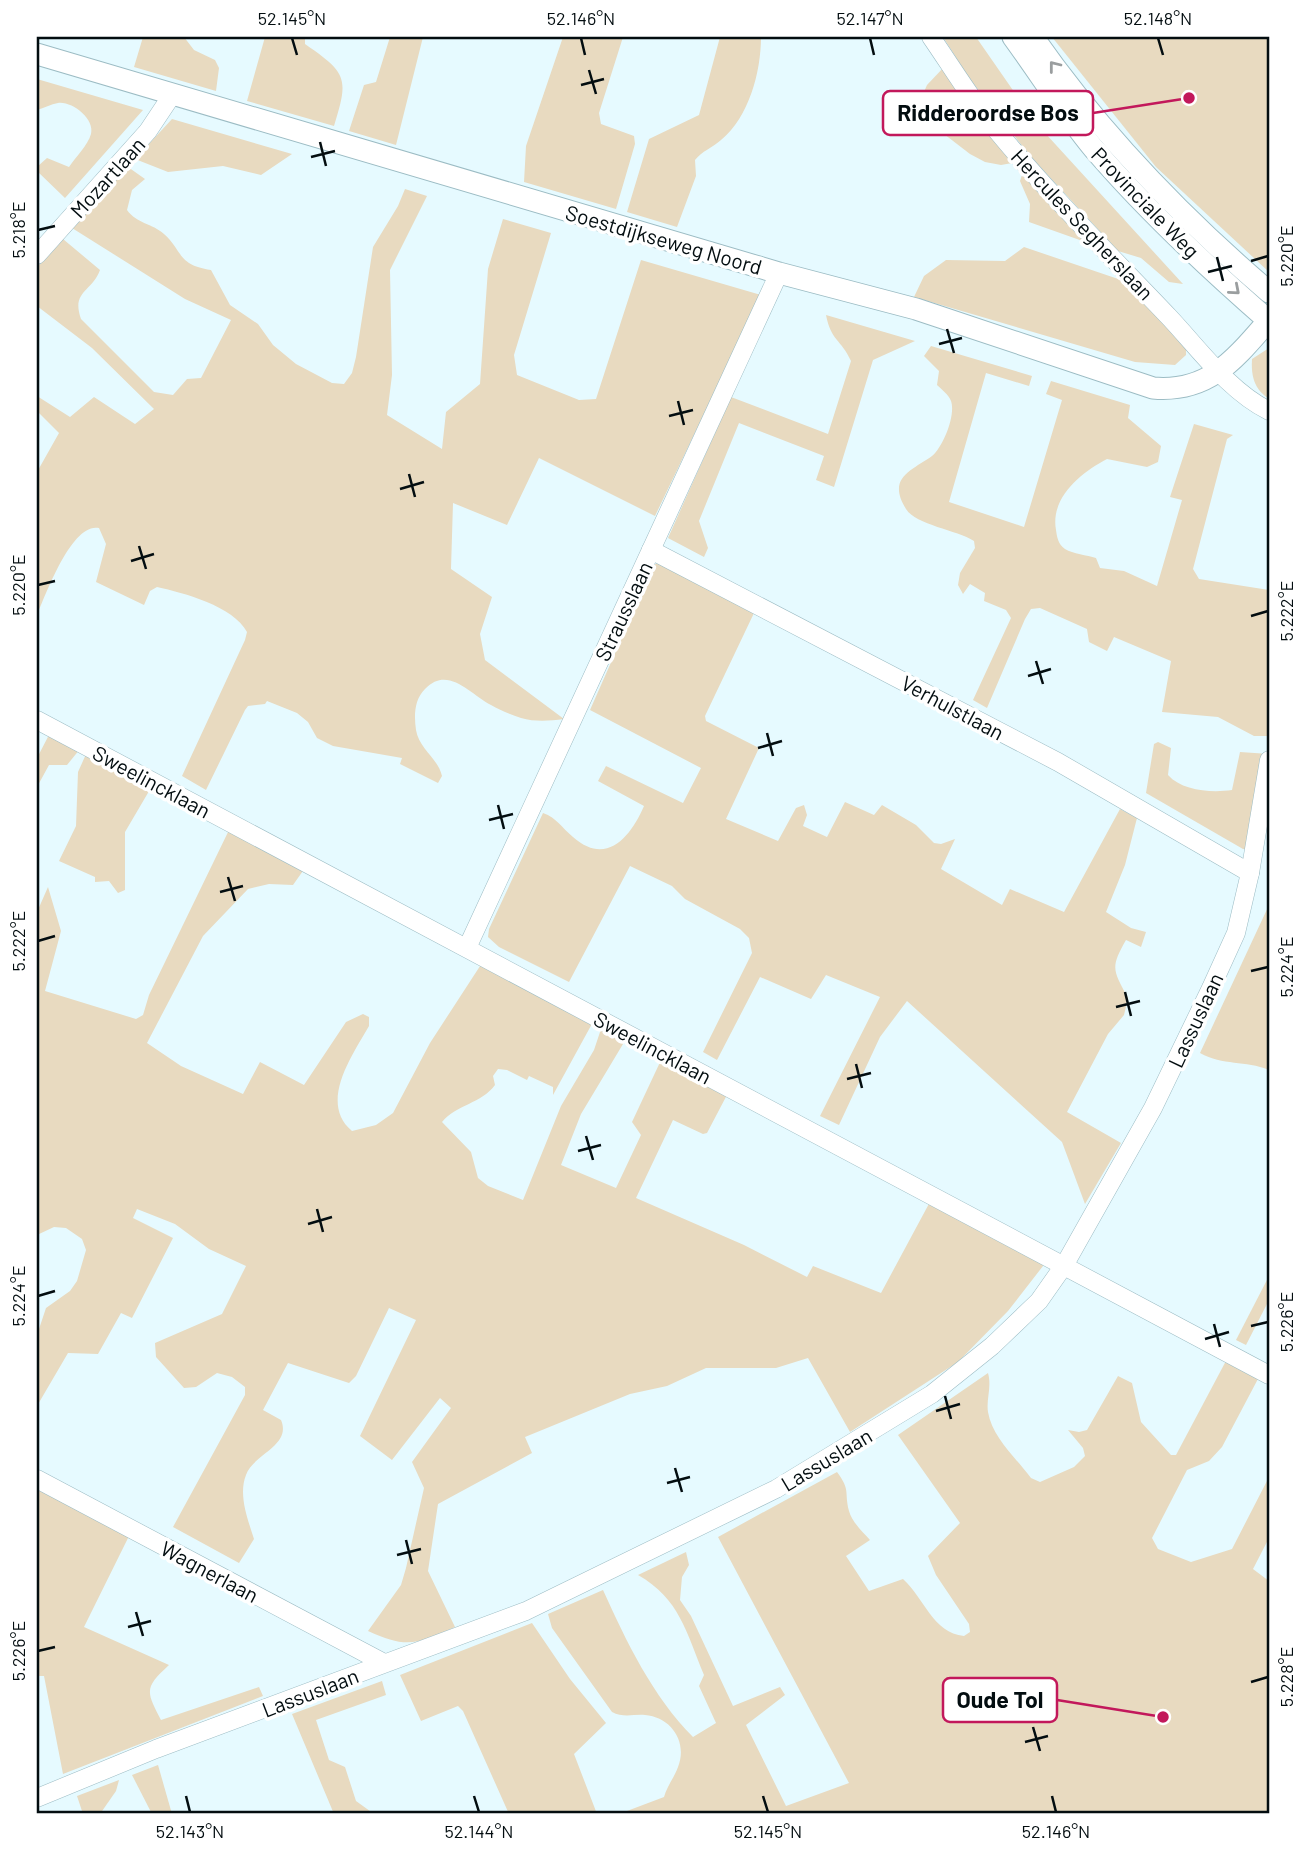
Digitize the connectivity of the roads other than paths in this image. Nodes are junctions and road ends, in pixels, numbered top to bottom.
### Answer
1 (931, 37) edge
2 (1013, 37) edge
3 (1033, 37) edge
4 (37, 54) edge
5 (172, 95) junction
6 (37, 255) edge
7 (779, 273) junction
8 (1269, 292) edge
9 (1269, 320) edge
10 (1219, 370) junction
11 (1269, 411) edge
12 (651, 550) junction
13 (37, 720) edge
14 (1269, 760) edge
15 (1250, 873) junction
16 (467, 948) junction
17 (1065, 1264) junction
18 (1269, 1375) edge
19 (37, 1479) edge
20 (384, 1663) junction
21 (37, 1798) edge

1 - 10 street, Hercules Segherslaan
2 -> 9 main road, Provinciale Weg
8 -> 3 main road, Provinciale Weg
4 - 5 main road, Soestdijkseweg Noord
5 - 6 street, Mozartlaan
5 - 7 main road, Soestdijkseweg Noord
7 - 10 main road, Soestdijkseweg Noord
7 - 12 street, Strausslaan
9 - 10 main road, Soestdijkseweg Noord
10 - 11 street, Hercules Segherslaan
12 - 15 street, Verhulstlaan
12 - 16 street, Strausslaan
13 - 16 street, Sweelincklaan
14 - 15 street, Lassuslaan
15 - 17 street, Lassuslaan
16 - 17 street, Sweelincklaan
17 - 18 street, Sweelincklaan
17 - 20 street, Lassuslaan
19 - 20 street, Wagnerlaan
20 - 21 street, Lassuslaan

